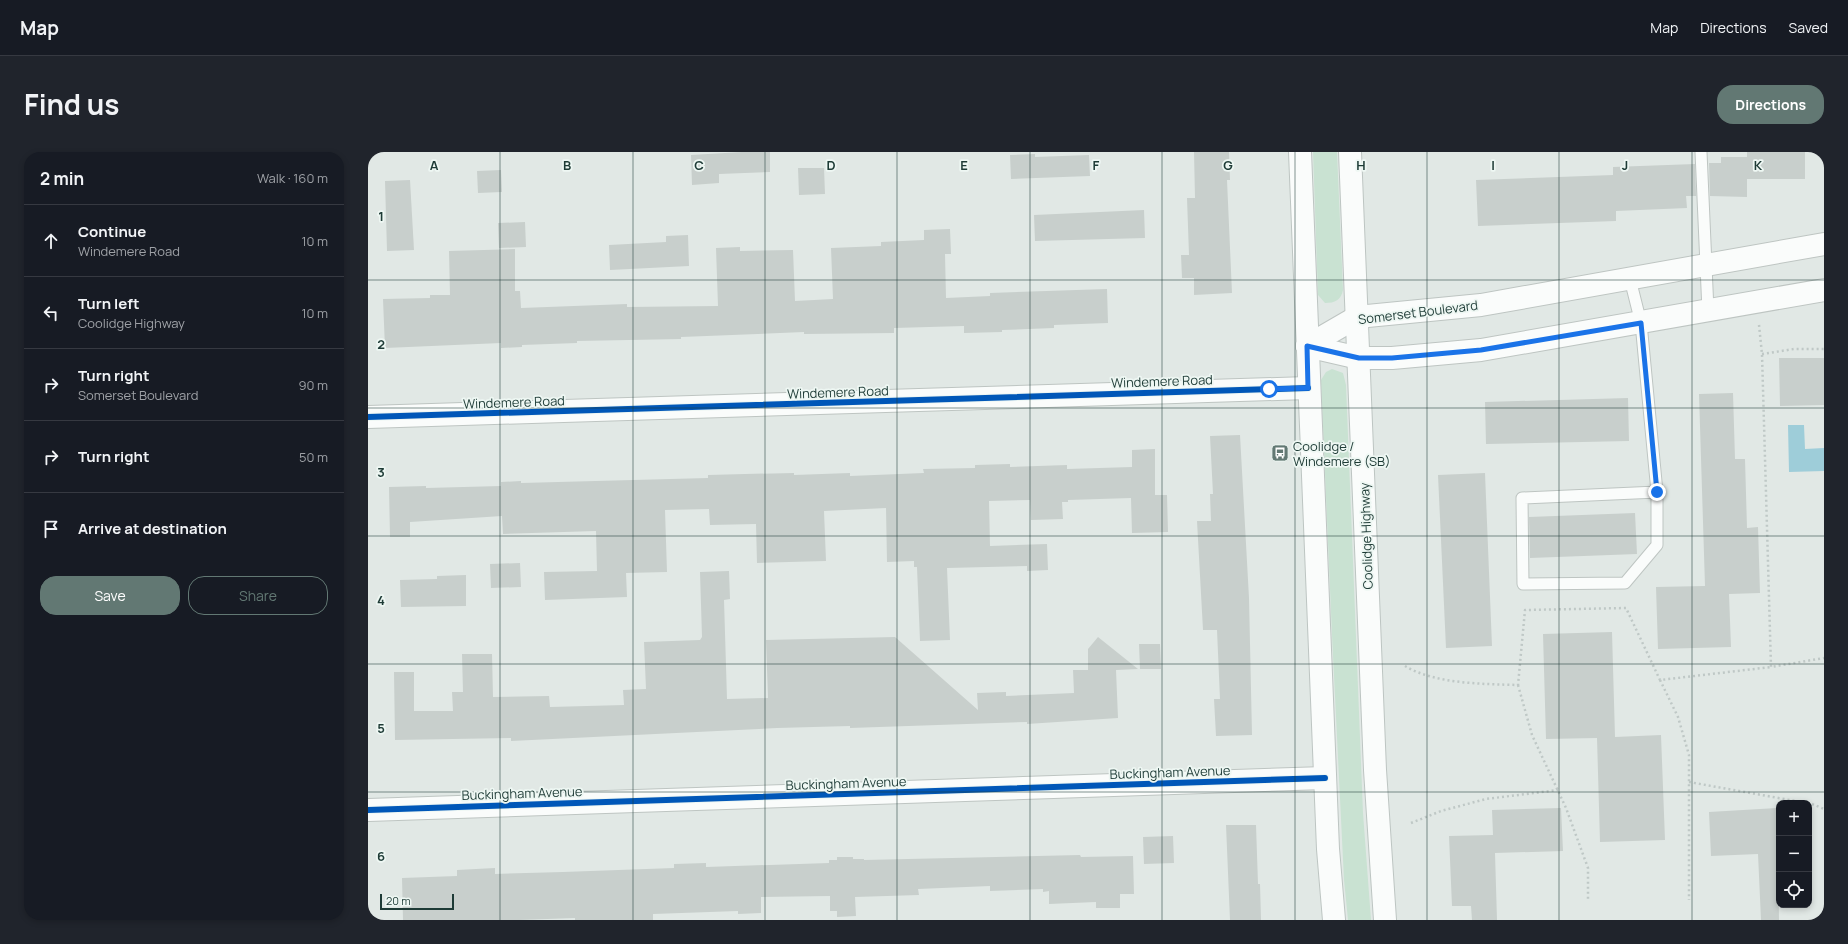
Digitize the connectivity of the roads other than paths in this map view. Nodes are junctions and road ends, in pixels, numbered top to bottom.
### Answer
1 (1300, 152) edge
2 (1350, 152) edge
3 (1701, 152) edge
4 (1824, 244) edge
5 (1706, 266) junction
6 (1630, 279) junction
7 (1824, 290) edge
8 (1708, 311) junction
9 (1357, 317) junction
10 (1641, 323) junction
11 (1307, 346) junction
12 (1359, 358) junction
13 (1308, 388) junction
14 (368, 417) edge
15 (1657, 492) junction
16 (1324, 778) junction
17 (368, 810) edge
18 (1334, 920) edge
19 (1385, 920) edge

1 - 11 street
2 - 9 street, Coolidge Highway
3 - 5 lane
4 - 5 street, Somerset Boulevard
5 - 6 street, Somerset Boulevard
5 - 8 lane
6 - 9 street, Somerset Boulevard
6 - 10 lane
7 - 8 street
8 - 10 street
9 - 11 street, Somerset Boulevard
9 - 12 street, Coolidge Highway
10 - 12 street
10 - 15 lane
11 - 12 street
11 - 13 street
12 - 19 street, Coolidge Highway
13 - 14 street, Windemere Road
13 - 16 street
15 - 15 lane
16 - 17 street, Buckingham Avenue
16 - 18 street

